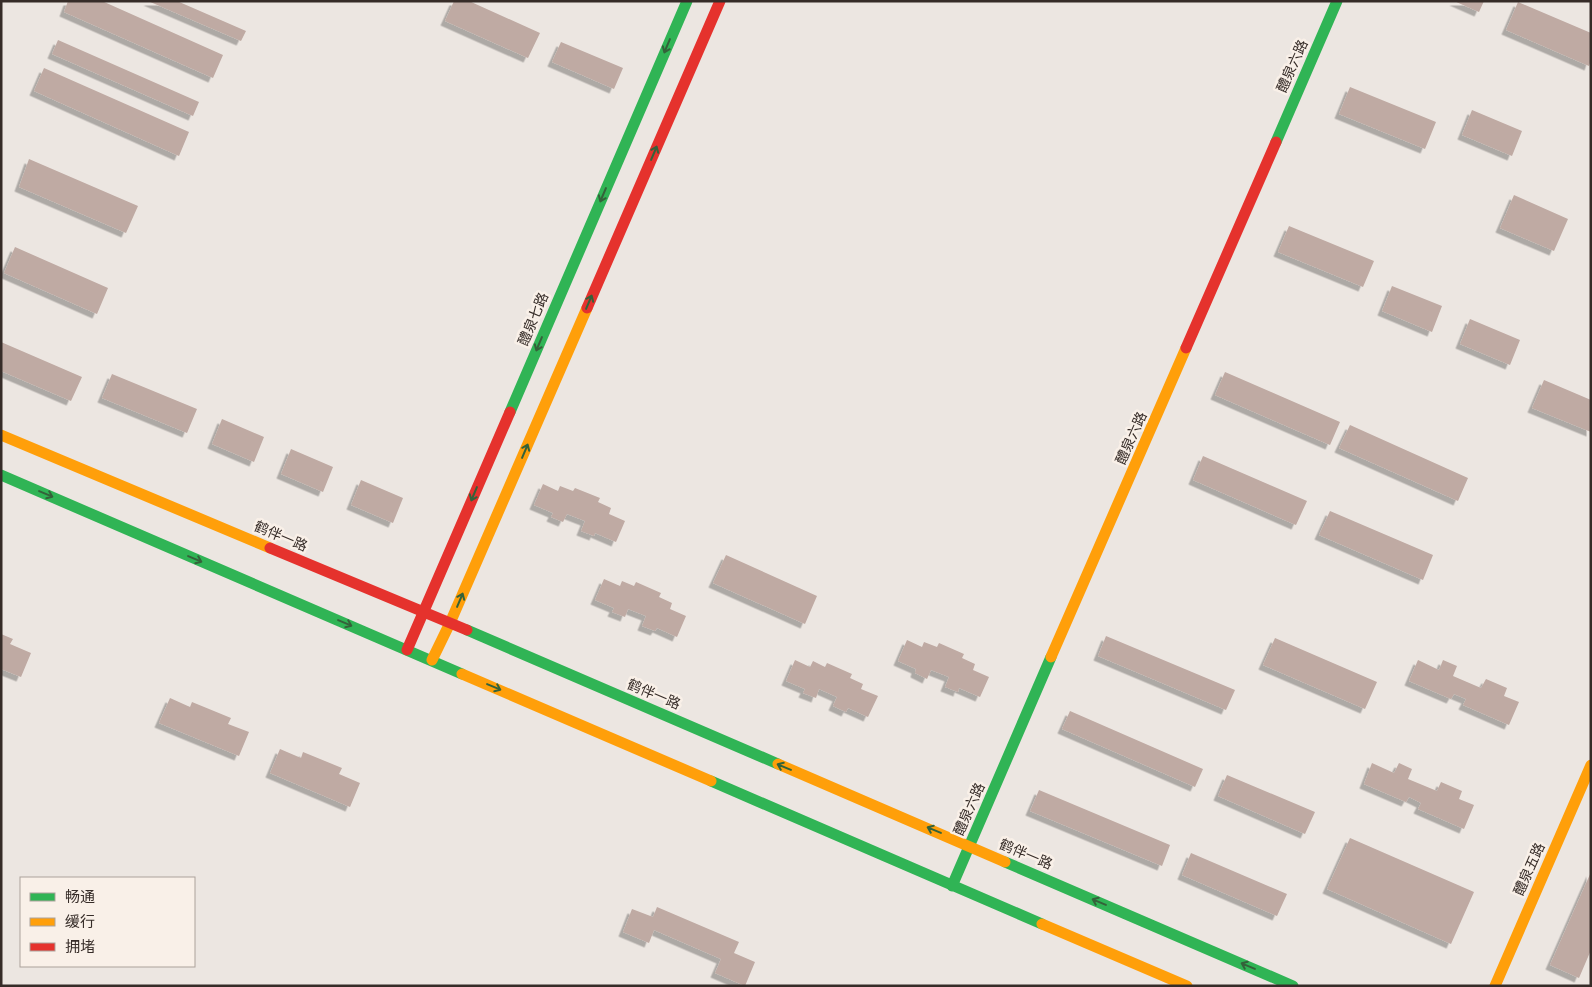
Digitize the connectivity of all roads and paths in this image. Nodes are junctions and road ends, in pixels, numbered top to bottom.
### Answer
1 (687, 1) edge
2 (720, 1) edge
3 (1337, 1) edge
4 (1, 434) edge
5 (1, 475) edge
6 (423, 612) junction
7 (450, 623) junction
8 (407, 650) junction
9 (432, 660) junction
10 (1591, 765) edge
11 (969, 846) junction
12 (952, 886) junction
13 (1187, 986) edge
14 (1293, 986) edge
15 (1495, 986) edge

1 -> 6 main road, 醴泉七路
7 -> 2 main road
3 - 11 main road, 醴泉六路
4 - 6 main road, 鹤伴一路
5 -> 8 main road
6 - 7 main road, 鹤伴一路
6 - 8 main road, 醴泉七路
7 - 9 main road
11 -> 7 main road, 鹤伴一路
8 - 9 main road
9 -> 12 main road
10 - 15 main road, 醴泉五路
11 - 12 main road, 醴泉六路
14 -> 11 main road, 鹤伴一路
12 - 13 main road

